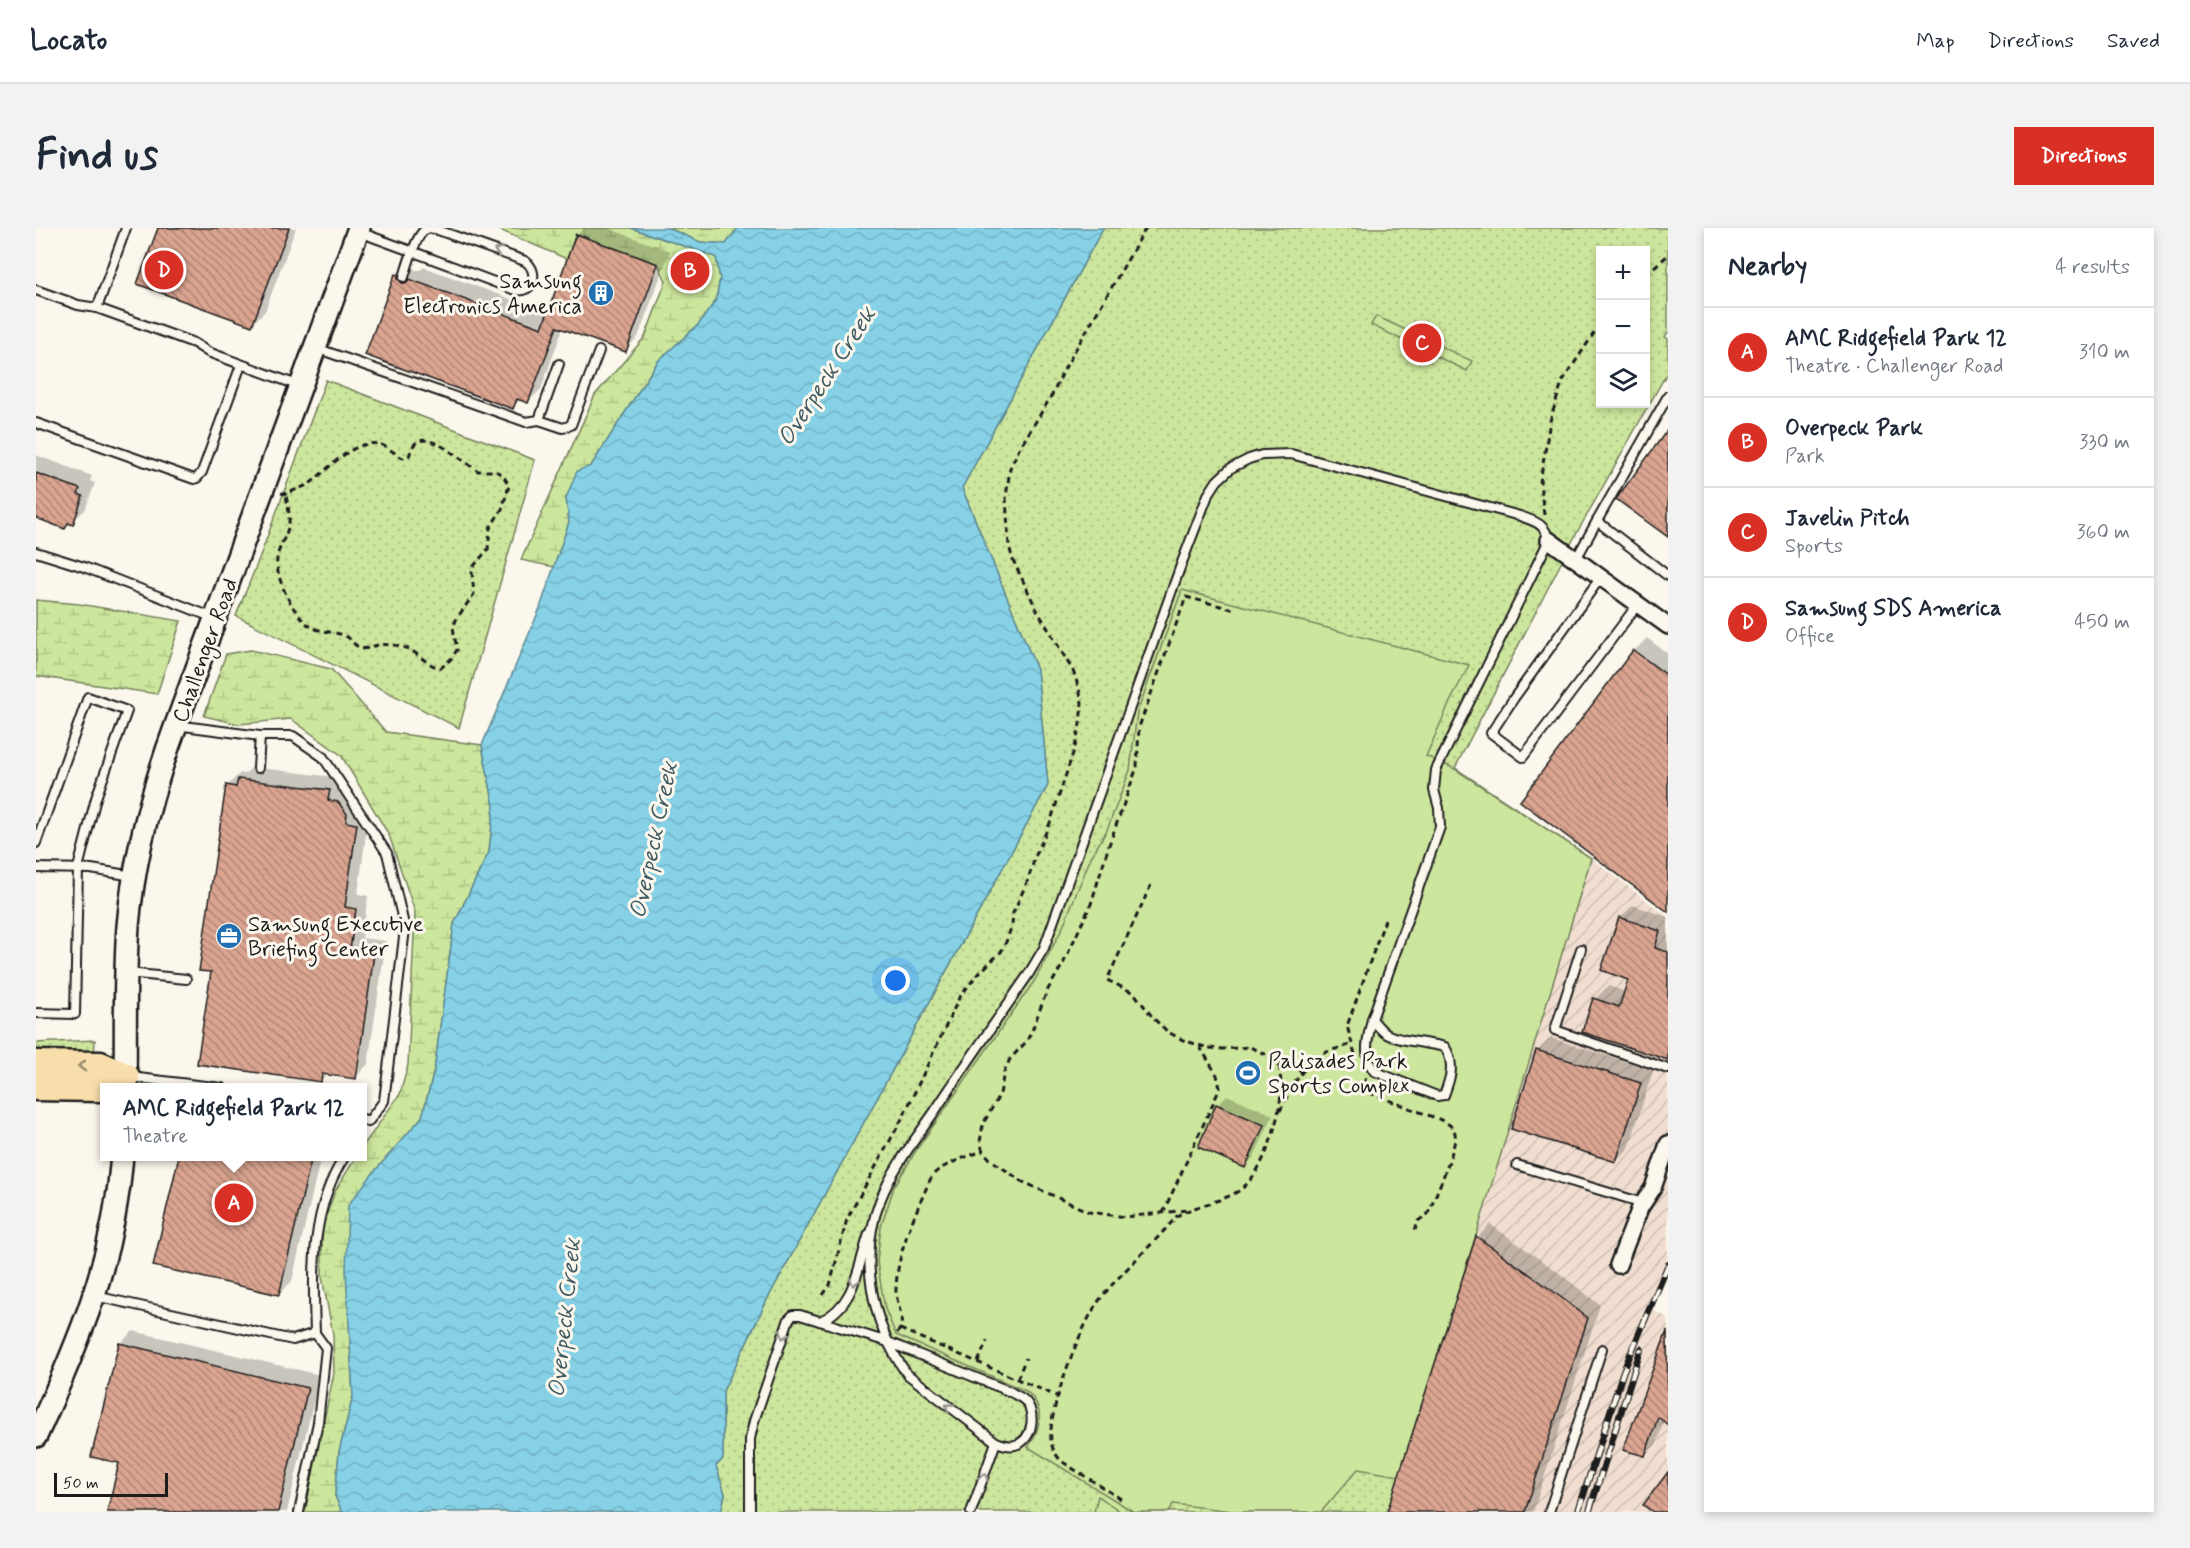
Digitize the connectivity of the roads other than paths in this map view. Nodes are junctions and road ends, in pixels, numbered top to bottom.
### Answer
1 (126, 228) edge
2 (358, 230) edge
3 (413, 252) junction
4 (404, 277) dead end
5 (36, 290) edge
6 (97, 308) junction
7 (315, 347) junction
8 (599, 351) dead end
9 (371, 358) dead end
10 (559, 364) dead end
11 (242, 365) junction
12 (368, 366) junction
13 (301, 386) junction
14 (1668, 396) edge
15 (539, 420) junction
16 (36, 423) edge
17 (1597, 521) junction
18 (1547, 534) junction
19 (36, 552) edge
20 (1576, 559) junction
21 (1668, 576) edge
22 (1601, 577) junction
23 (1638, 604) junction
24 (215, 618) junction
25 (1668, 626) edge
26 (176, 725) junction
27 (260, 736) junction
28 (258, 768) dead end
29 (36, 843) edge
30 (36, 868) edge
31 (78, 868) junction
32 (135, 876) junction
33 (1581, 949) dead end
34 (126, 973) junction
35 (186, 979) dead end
36 (36, 1013) edge
37 (1372, 1019) junction
38 (36, 1065) edge
39 (1668, 1069) edge
40 (125, 1082) edge
41 (141, 1083) edge
42 (36, 1086) edge
43 (100, 1087) edge
44 (367, 1122) edge
45 (1668, 1144) edge
46 (121, 1161) edge
47 (342, 1161) edge
48 (1517, 1165) dead end
49 (1643, 1203) junction
50 (871, 1230) junction
51 (1618, 1265) dead end
52 (94, 1296) junction
53 (820, 1321) junction
54 (315, 1333) junction
55 (888, 1342) junction
56 (1602, 1349) dead end
57 (36, 1436) edge
58 (996, 1442) junction
59 (299, 1512) edge
60 (750, 1512) edge
61 (971, 1512) edge
62 (1549, 1512) edge

1 - 6 lane
2 - 3 lane
2 - 7 main road, Challenger Road
3 -> 3 lane
3 - 4 lane
5 - 6 lane
6 - 11 lane
7 - 12 lane
7 - 13 main road, Challenger Road
8 - 15 lane
9 - 12 lane
10 - 15 lane
11 - 13 lane
11 - 16 lane
12 - 15 lane
13 - 24 main road, Challenger Road
14 - 17 lane
17 - 20 lane
17 - 21 lane
18 - 20 street
18 - 37 lane
18 - 50 lane
19 - 24 lane
20 - 22 street
22 - 23 street
22 - 23 lane
23 - 25 street
24 - 26 main road, Challenger Road
26 - 27 lane
26 - 32 main road, Challenger Road
27 - 28 lane
27 - 44 lane
29 - 31 lane
30 - 31 lane
31 - 32 lane
31 - 36 lane
32 - 34 main road, Challenger Road
33 - 39 lane
34 - 35 lane
34 - 40 main road, Challenger Road
37 - 37 lane
40 -> 38 highway
40 - 41 lane
42 - 43 highway
45 - 49 street
46 - 52 main road
47 - 54 lane
48 - 49 lane
49 - 51 street
50 -> 53 lane
50 - 55 lane
52 - 54 lane
52 - 57 main road
53 - 55 lane
53 -> 60 lane
54 - 59 lane
58 -> 55 lane
55 - 58 lane
56 - 62 lane
61 -> 58 lane

